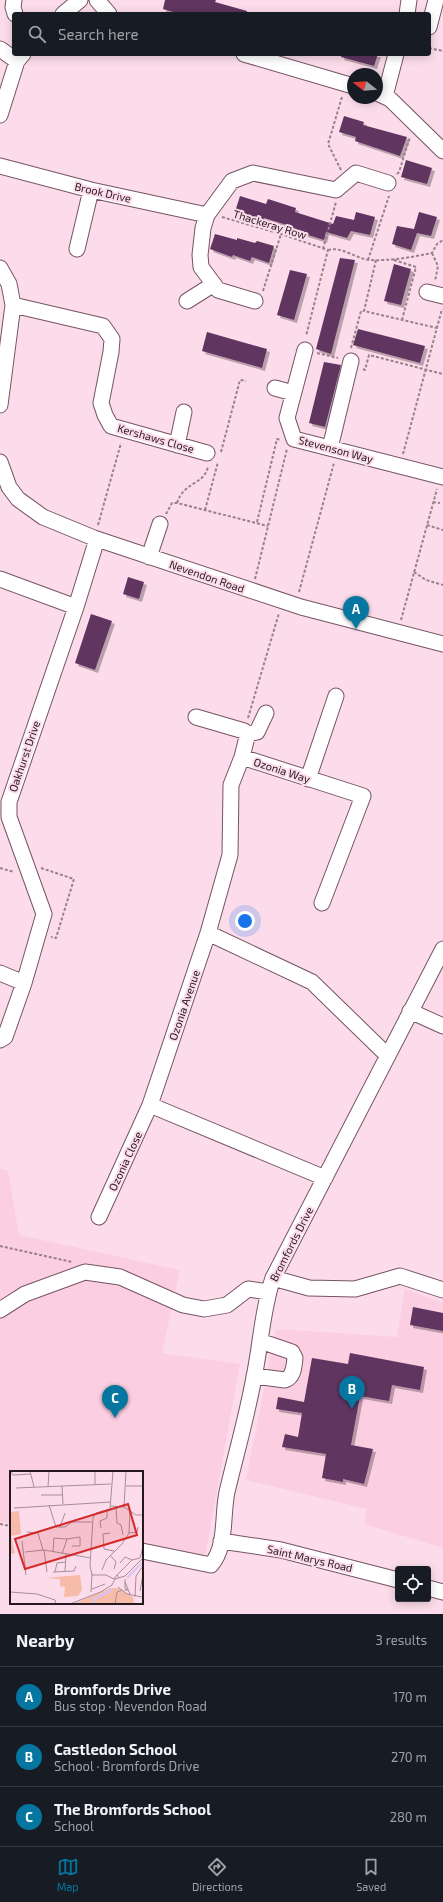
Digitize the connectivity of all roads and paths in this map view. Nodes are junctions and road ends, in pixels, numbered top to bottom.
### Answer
1 (14, 0) edge
2 (80, 0) edge
3 (98, 0) edge
4 (409, 0) edge
5 (436, 0) edge
6 (14, 12) edge
7 (65, 12) edge
8 (107, 12) edge
9 (407, 12) edge
10 (431, 19) edge
11 (431, 48) edge
12 (0, 49) edge
13 (443, 51) edge
14 (12, 54) edge
15 (251, 56) edge
16 (395, 56) edge
17 (20, 57) edge
18 (347, 84) edge
19 (383, 89) edge
20 (347, 91) edge
21 (383, 96) edge
22 (0, 115) edge
23 (417, 124) junction
24 (443, 151) edge
25 (0, 166) edge
26 (388, 183) junction
27 (341, 186) junction
28 (91, 190) junction
29 (207, 215) junction
30 (281, 234) junction
31 (443, 240) edge
32 (78, 249) dead end
33 (323, 249) junction
34 (328, 250) junction
35 (432, 253) junction
36 (393, 259) junction
37 (368, 260) junction
38 (376, 260) junction
39 (0, 268) edge
40 (214, 284) junction
41 (434, 294) edge
42 (255, 300) joint
43 (188, 302) dead end
44 (13, 305) junction
45 (443, 305) edge
46 (364, 310) junction
47 (402, 320) junction
48 (437, 328) junction
49 (304, 350) junction
50 (350, 363) junction
51 (426, 370) junction
52 (443, 374) edge
53 (246, 381) dead end
54 (275, 388) dead end
55 (293, 393) junction
56 (0, 405) edge
57 (184, 412) dead end
58 (125, 430) junction
59 (291, 441) junction
60 (177, 445) junction
61 (334, 449) junction
62 (215, 456) junction
63 (0, 462) edge
64 (399, 466) junction
65 (440, 482) edge
66 (433, 502) junction
67 (177, 503) junction
68 (440, 503) dead end
69 (205, 510) junction
70 (257, 522) junction
71 (160, 524) joint
72 (427, 525) junction
73 (268, 526) junction
74 (443, 530) edge
75 (95, 538) junction
76 (149, 557) junction
77 (414, 572) junction
78 (0, 579) edge
79 (443, 585) edge
80 (252, 591) junction
81 (289, 604) junction
82 (76, 606) junction
83 (401, 623) dead end
84 (443, 644) edge
85 (336, 696) dead end
86 (266, 713) dead end
87 (196, 717) dead end
88 (245, 732) junction
89 (242, 757) junction
90 (308, 779) junction
91 (27, 866) junction
92 (322, 903) dead end
93 (38, 933) junction
94 (208, 933) junction
95 (443, 949) edge
96 (0, 973) edge
97 (24, 983) junction
98 (410, 1011) junction
99 (443, 1026) edge
100 (0, 1040) edge
101 (388, 1056) junction
102 (150, 1105) junction
103 (325, 1178) junction
104 (99, 1217) dead end
105 (0, 1246) edge
106 (85, 1272) junction
107 (270, 1285) junction
108 (443, 1290) edge
109 (0, 1310) edge
110 (260, 1341) junction
111 (254, 1376) junction
112 (0, 1524) edge
113 (10, 1526) edge
114 (221, 1541) junction
115 (143, 1552) edge
116 (395, 1579) edge
117 (431, 1589) edge
118 (443, 1592) edge

1 - 6 street
2 - 7 street
3 - 8 street
4 - 9 street
5 - 10 street
11 - 13 path
12 - 14 street
15 - 18 street
16 - 19 street
17 - 22 street
20 - 27 path
21 - 23 street
23 - 24 street
23 - 26 path
25 - 28 street, Brook Drive
26 - 27 street
26 - 37 path
27 - 29 street
27 - 33 path
28 - 29 street, Brook Drive
28 - 32 street
29 - 30 path, Thackeray Row
29 - 40 street
30 - 33 path, Thackeray Row
30 - 42 path
31 - 35 path
33 - 34 path, Thackeray Row
34 - 37 path, Thackeray Row
34 - 49 path
35 - 36 path, Thackeray Row
35 - 41 path
36 - 38 path, Thackeray Row
36 - 47 path
37 - 38 path, Thackeray Row
38 - 46 path
39 - 44 street
40 - 42 street
40 - 43 street
44 - 56 street
44 - 58 street, Kershaws Close
45 - 48 path
46 - 47 path
46 - 50 path
47 - 48 path
48 - 51 path
49 - 50 path
49 - 55 street, Stevenson Way
50 - 51 path
50 - 61 street
51 - 52 path
51 - 64 path
53 - 62 path
54 - 55 street
55 - 59 street, Stevenson Way
57 - 60 street
58 - 60 street, Kershaws Close
58 - 75 path
59 - 61 street, Stevenson Way
59 - 70 path
59 - 73 path
60 - 62 street, Kershaws Close
61 - 64 street, Stevenson Way
61 - 81 path
62 - 67 path
62 - 69 path
63 - 75 street, Nevendon Road
64 - 65 street, Stevenson Way
65 - 66 path
66 - 68 path
66 - 72 path
67 - 69 path
67 - 71 path
69 - 70 path
70 - 73 path
71 - 76 street
72 - 74 path
72 - 77 path
73 - 80 path
75 - 76 street, Nevendon Road
75 - 82 street, Oakhurst Drive
76 - 80 street, Nevendon Road
77 - 79 path
77 - 83 path
78 - 82 street
80 - 81 street, Nevendon Road
81 - 84 street, Nevendon Road
81 - 88 path
82 - 91 street, Oakhurst Drive
85 - 90 street
86 - 88 street
87 - 88 street
88 - 89 street
89 - 90 street, Ozonia Way
89 - 94 street, Ozonia Way
90 - 92 street, Ozonia Way
91 - 93 street, Oakhurst Drive
91 - 93 path
93 - 97 street, Oakhurst Drive
94 - 101 street
94 - 102 street, Ozonia Avenue
95 - 98 street, Bromfords Drive
96 - 97 street
97 - 100 street, Oakhurst Drive
98 - 99 street
98 - 101 street, Bromfords Drive
101 - 103 street, Bromfords Drive
102 - 103 street
102 - 104 street, Ozonia Close
103 - 107 street, Bromfords Drive
105 - 106 path
106 - 107 street
106 - 109 street
107 - 108 street
107 - 110 street, Bromfords Drive
110 - 111 street, Bromfords Drive
110 - 111 street
111 - 114 street, Bromfords Drive
112 - 113 path
114 - 115 street, Bromfords Drive
114 - 116 street, Saint Marys Road
117 - 118 street

